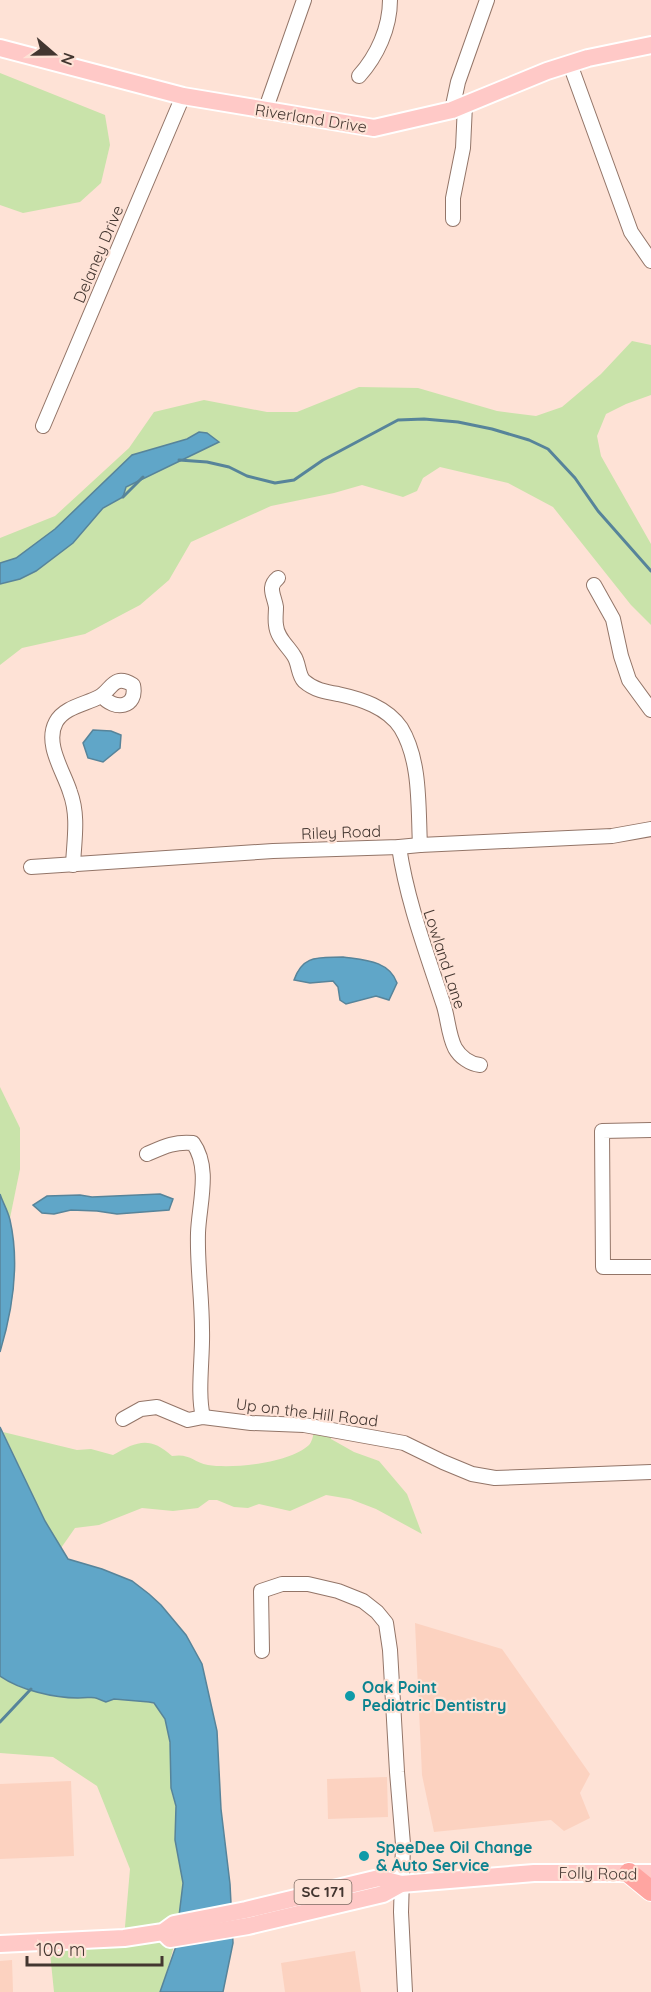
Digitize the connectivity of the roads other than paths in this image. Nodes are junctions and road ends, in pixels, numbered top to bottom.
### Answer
1 (304, 0) edge
2 (390, 0) edge
3 (487, 0) edge
4 (651, 45) edge
5 (0, 48) edge
6 (570, 64) junction
7 (359, 76) dead end
8 (183, 96) junction
9 (459, 107) junction
10 (265, 111) junction
11 (453, 219) dead end
12 (651, 261) edge
13 (43, 426) dead end
14 (278, 578) dead end
15 (594, 585) dead end
16 (102, 696) dead end
17 (651, 710) edge
18 (651, 829) edge
19 (420, 845) junction
20 (399, 847) junction
21 (73, 866) junction
22 (31, 867) dead end
23 (480, 1065) dead end
24 (651, 1130) edge
25 (147, 1154) dead end
26 (651, 1267) edge
27 (203, 1417) junction
28 (123, 1419) dead end
29 (651, 1472) edge
30 (262, 1651) dead end
31 (629, 1873) junction
32 (651, 1873) edge
33 (401, 1884) junction
34 (651, 1891) edge
35 (0, 1944) edge
36 (405, 1992) edge

1 - 10 street
2 - 7 street
3 - 9 street
4 - 6 main road, Riverland Drive
5 - 8 main road, Riverland Drive
6 - 9 main road, Riverland Drive
6 - 12 street
8 - 10 main road, Riverland Drive
8 - 13 street, Delaney Drive
9 - 10 main road, Riverland Drive
9 - 11 street
14 - 19 street
15 - 17 street
16 - 21 street
18 - 19 street, Riley Road
19 - 20 street, Riley Road
20 - 21 street, Riley Road
20 - 23 street, Lowland Lane
21 - 22 street, Riley Road
24 - 26 street
25 - 27 street
27 - 28 street, Up on the Hill Road
27 - 29 street, Up on the Hill Road
30 - 33 street
31 - 32 main road, Folly Road / SC 171
31 - 33 main road, Folly Road / SC 171
31 - 34 highway
33 - 35 main road, Folly Road / SC 171
33 - 36 street

